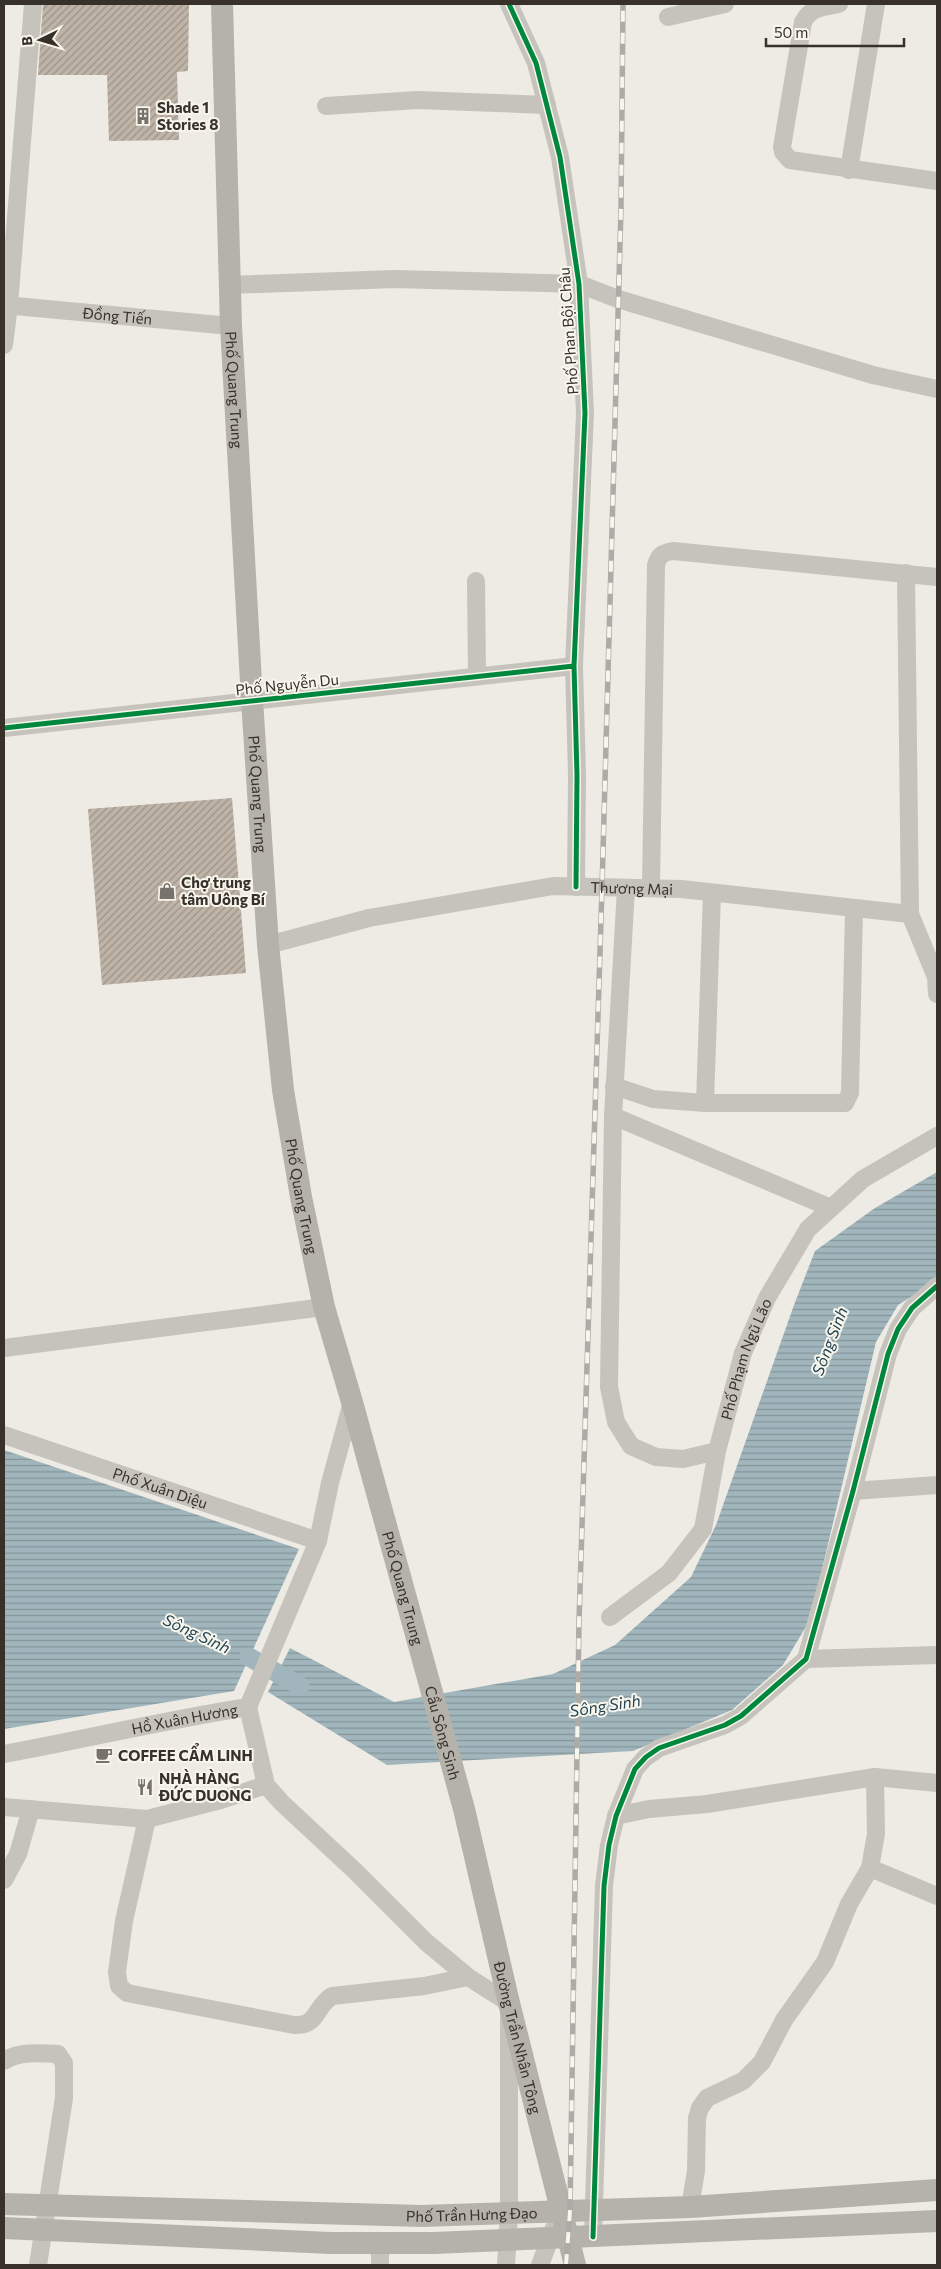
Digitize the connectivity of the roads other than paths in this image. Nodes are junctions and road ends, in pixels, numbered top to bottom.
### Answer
1 (33, 4) edge
2 (222, 4) edge
3 (509, 4) edge
4 (725, 4) edge
5 (839, 4) edge
6 (876, 4) edge
7 (668, 17) dead end
8 (547, 105) junction
9 (326, 106) dead end
10 (849, 170) junction
11 (937, 181) edge
12 (579, 284) junction
13 (230, 286) junction
14 (7, 305) edge
15 (231, 326) junction
16 (4, 345) edge
17 (937, 389) edge
18 (906, 573) junction
19 (937, 577) edge
20 (476, 581) dead end
21 (574, 666) junction
22 (477, 676) junction
23 (252, 700) junction
24 (4, 728) edge
25 (576, 887) junction
26 (626, 888) junction
27 (651, 888) junction
28 (712, 893) junction
29 (854, 909) junction
30 (910, 914) junction
31 (268, 945) junction
32 (937, 983) edge
33 (614, 1086) junction
34 (705, 1103) junction
35 (613, 1116) junction
36 (937, 1136) edge
37 (831, 1208) junction
38 (937, 1286) edge
39 (324, 1307) junction
40 (4, 1348) edge
41 (352, 1402) junction
42 (4, 1435) edge
43 (717, 1451) junction
44 (937, 1485) edge
45 (853, 1491) junction
46 (318, 1541) junction
47 (610, 1617) dead end
48 (937, 1655) edge
49 (423, 1656) joint
50 (806, 1659) junction
51 (248, 1707) junction
52 (4, 1754) edge
53 (875, 1777) junction
54 (937, 1783) edge
55 (266, 1785) junction
56 (4, 1807) edge
57 (31, 1809) junction
58 (464, 1809) joint
59 (616, 1816) junction
60 (147, 1819) junction
61 (870, 1868) junction
62 (4, 1880) edge
63 (937, 1896) edge
64 (468, 1977) junction
65 (508, 2003) junction
66 (4, 2061) edge
67 (937, 2190) edge
68 (4, 2204) edge
69 (47, 2206) junction
70 (690, 2207) junction
71 (594, 2210) junction
72 (560, 2211) junction
73 (509, 2214) junction
74 (937, 2221) edge
75 (4, 2228) edge
76 (44, 2231) junction
77 (593, 2237) junction
78 (558, 2238) junction
79 (508, 2241) junction
80 (380, 2243) junction
81 (38, 2265) edge
82 (380, 2265) edge
83 (506, 2265) edge
84 (540, 2265) edge
85 (576, 2265) edge

1 - 14 street
2 - 13 main road, Phố Quang Trung
3 - 8 street, Phố Phan Bội Châu
4 - 7 street
5 - 10 street
6 - 10 street
8 - 9 street
8 - 12 street, Phố Phan Bội Châu
10 - 11 street
12 - 13 street
12 - 17 street
12 - 21 street, Phố Phan Bội Châu
13 - 15 main road, Phố Quang Trung
14 - 15 street, Đồng Tiến
14 - 16 street
15 - 23 main road, Phố Quang Trung
18 - 19 street
18 - 27 street
18 - 30 street
20 - 22 street
21 - 22 street, Phố Nguyễn Du
21 - 25 street, Phố Phan Bội Châu
22 - 23 street, Phố Nguyễn Du
23 - 24 street, Phố Nguyễn Du
23 - 31 main road, Phố Quang Trung
25 - 26 street, Thương Mại
25 - 31 street, Thương Mại
26 - 27 street, Thương Mại
26 - 33 street
27 - 28 street, Thương Mại
28 - 29 street, Thương Mại
28 - 34 street
29 - 30 street, Thương Mại
29 - 34 street
30 - 32 street
31 - 39 main road, Phố Quang Trung
33 - 34 street
33 - 35 street
35 - 37 street
35 - 43 street
36 - 37 street, Phố Phạm Ngũ Lão
37 - 43 street, Phố Phạm Ngũ Lão
38 - 45 street
39 - 40 street
39 - 41 main road, Phố Quang Trung
41 - 46 street, Hồ Xuân Hương
41 - 49 main road, Phố Quang Trung
42 - 46 street, Phố Xuân Diệu
43 - 47 street, Phố Phạm Ngũ Lão
44 - 45 street
45 - 50 street
46 - 51 street, Hồ Xuân Hương
48 - 50 street
49 - 58 main road, Cầu Sông Sinh
50 - 59 street
51 - 52 street, Hồ Xuân Hương
51 - 55 street
53 - 54 street
53 - 59 street
53 - 61 street
55 - 60 street
55 - 64 street
56 - 57 street
57 - 60 street
57 - 62 street
58 - 65 main road, Đường Trần Nhân Tông
59 - 71 street
60 - 64 street
61 - 63 street
61 - 70 street
64 - 65 street
65 - 72 main road, Đường Trần Nhân Tông
65 - 73 street
66 - 69 street
67 - 70 main road, Phố Trần Hưng Đạo
68 - 69 main road, Phố Trần Hưng Đạo
69 - 73 main road, Phố Trần Hưng Đạo
69 - 76 street
70 - 71 main road, Phố Trần Hưng Đạo
71 - 72 main road, Phố Trần Hưng Đạo
71 - 77 street
72 - 73 main road, Phố Trần Hưng Đạo
72 - 78 main road, Đường Trần Nhân Tông
73 - 79 street
74 - 77 main road, Phố Trần Hưng Đạo
75 - 76 main road, Phố Trần Hưng Đạo
76 - 80 main road, Phố Trần Hưng Đạo
76 - 81 street
77 - 78 main road, Phố Trần Hưng Đạo
78 - 79 main road, Phố Trần Hưng Đạo
78 - 84 street
78 - 85 main road, Đường Trần Nhân Tông
79 - 80 main road, Phố Trần Hưng Đạo
79 - 83 street
80 - 82 street

